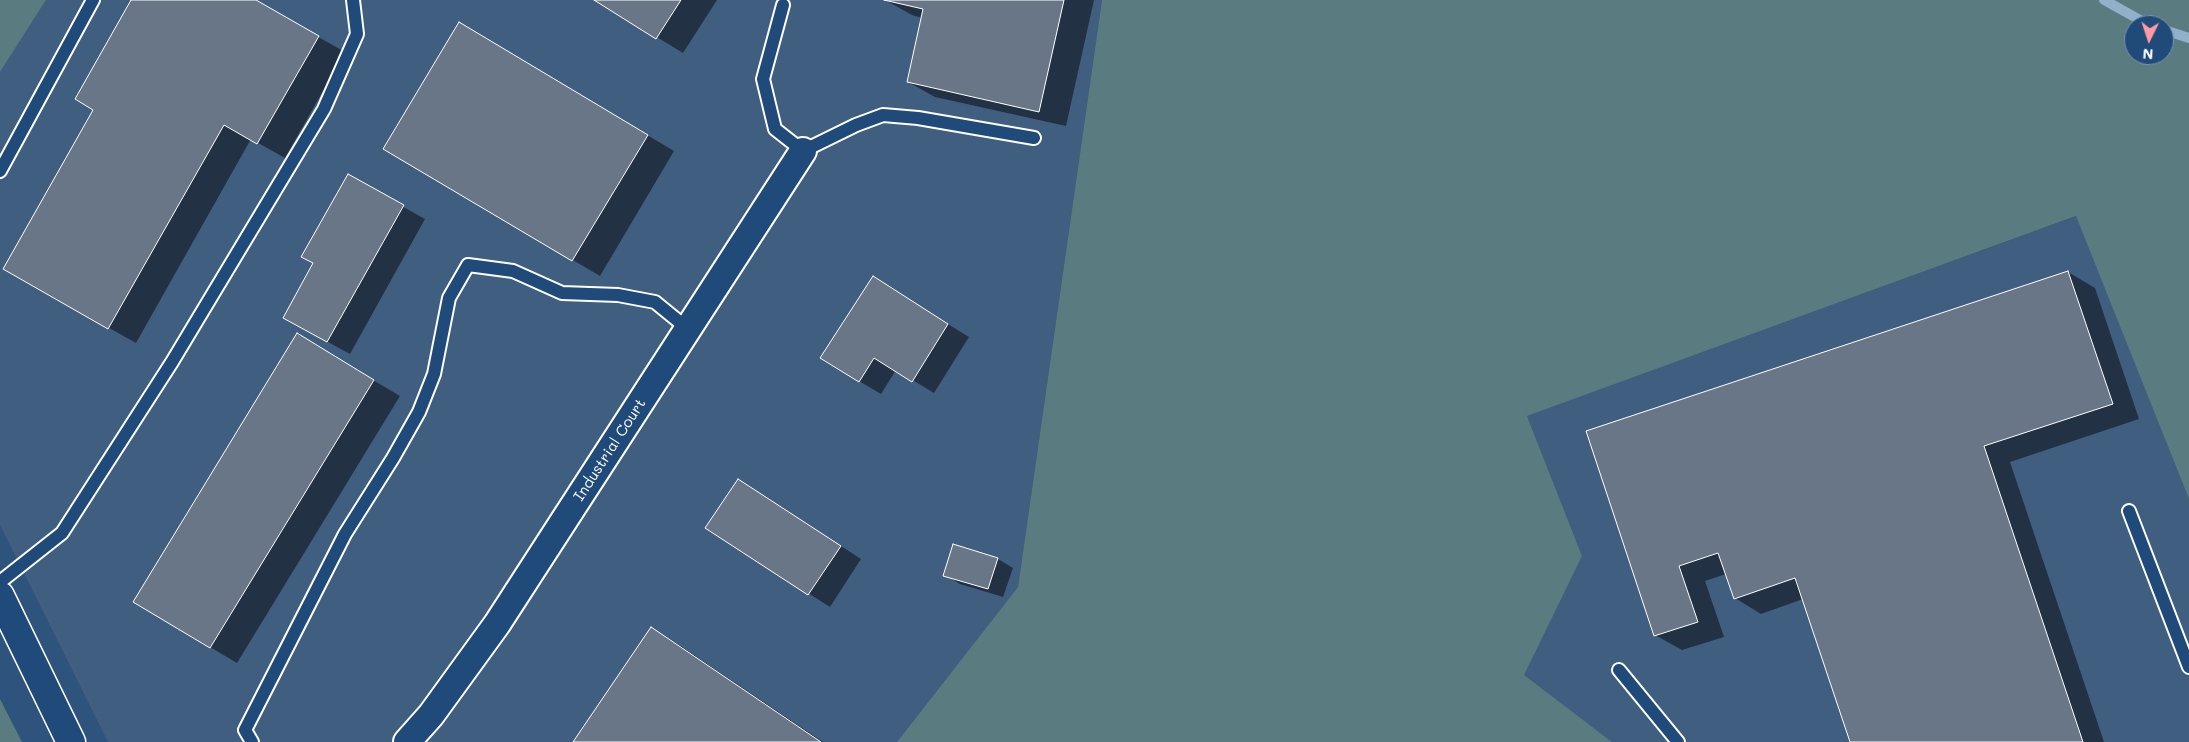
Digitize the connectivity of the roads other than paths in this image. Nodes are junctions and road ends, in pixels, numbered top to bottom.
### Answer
1 (93, 0) edge
2 (353, 0) edge
3 (783, 4) dead end
4 (1034, 138) dead end
5 (803, 151) junction
6 (0, 171) edge
7 (688, 329) junction
8 (2129, 511) dead end
9 (0, 582) edge
10 (0, 596) edge
11 (2189, 667) edge
12 (1619, 670) dead end
13 (71, 742) edge
14 (252, 742) edge
15 (407, 742) edge
16 (1678, 742) edge

1 - 6 lane
2 - 9 lane
3 - 5 lane
4 - 5 lane
5 - 7 street, Industrial Court
7 - 14 lane
7 - 15 street, Industrial Court
8 - 11 lane
10 - 13 street
12 - 16 lane

